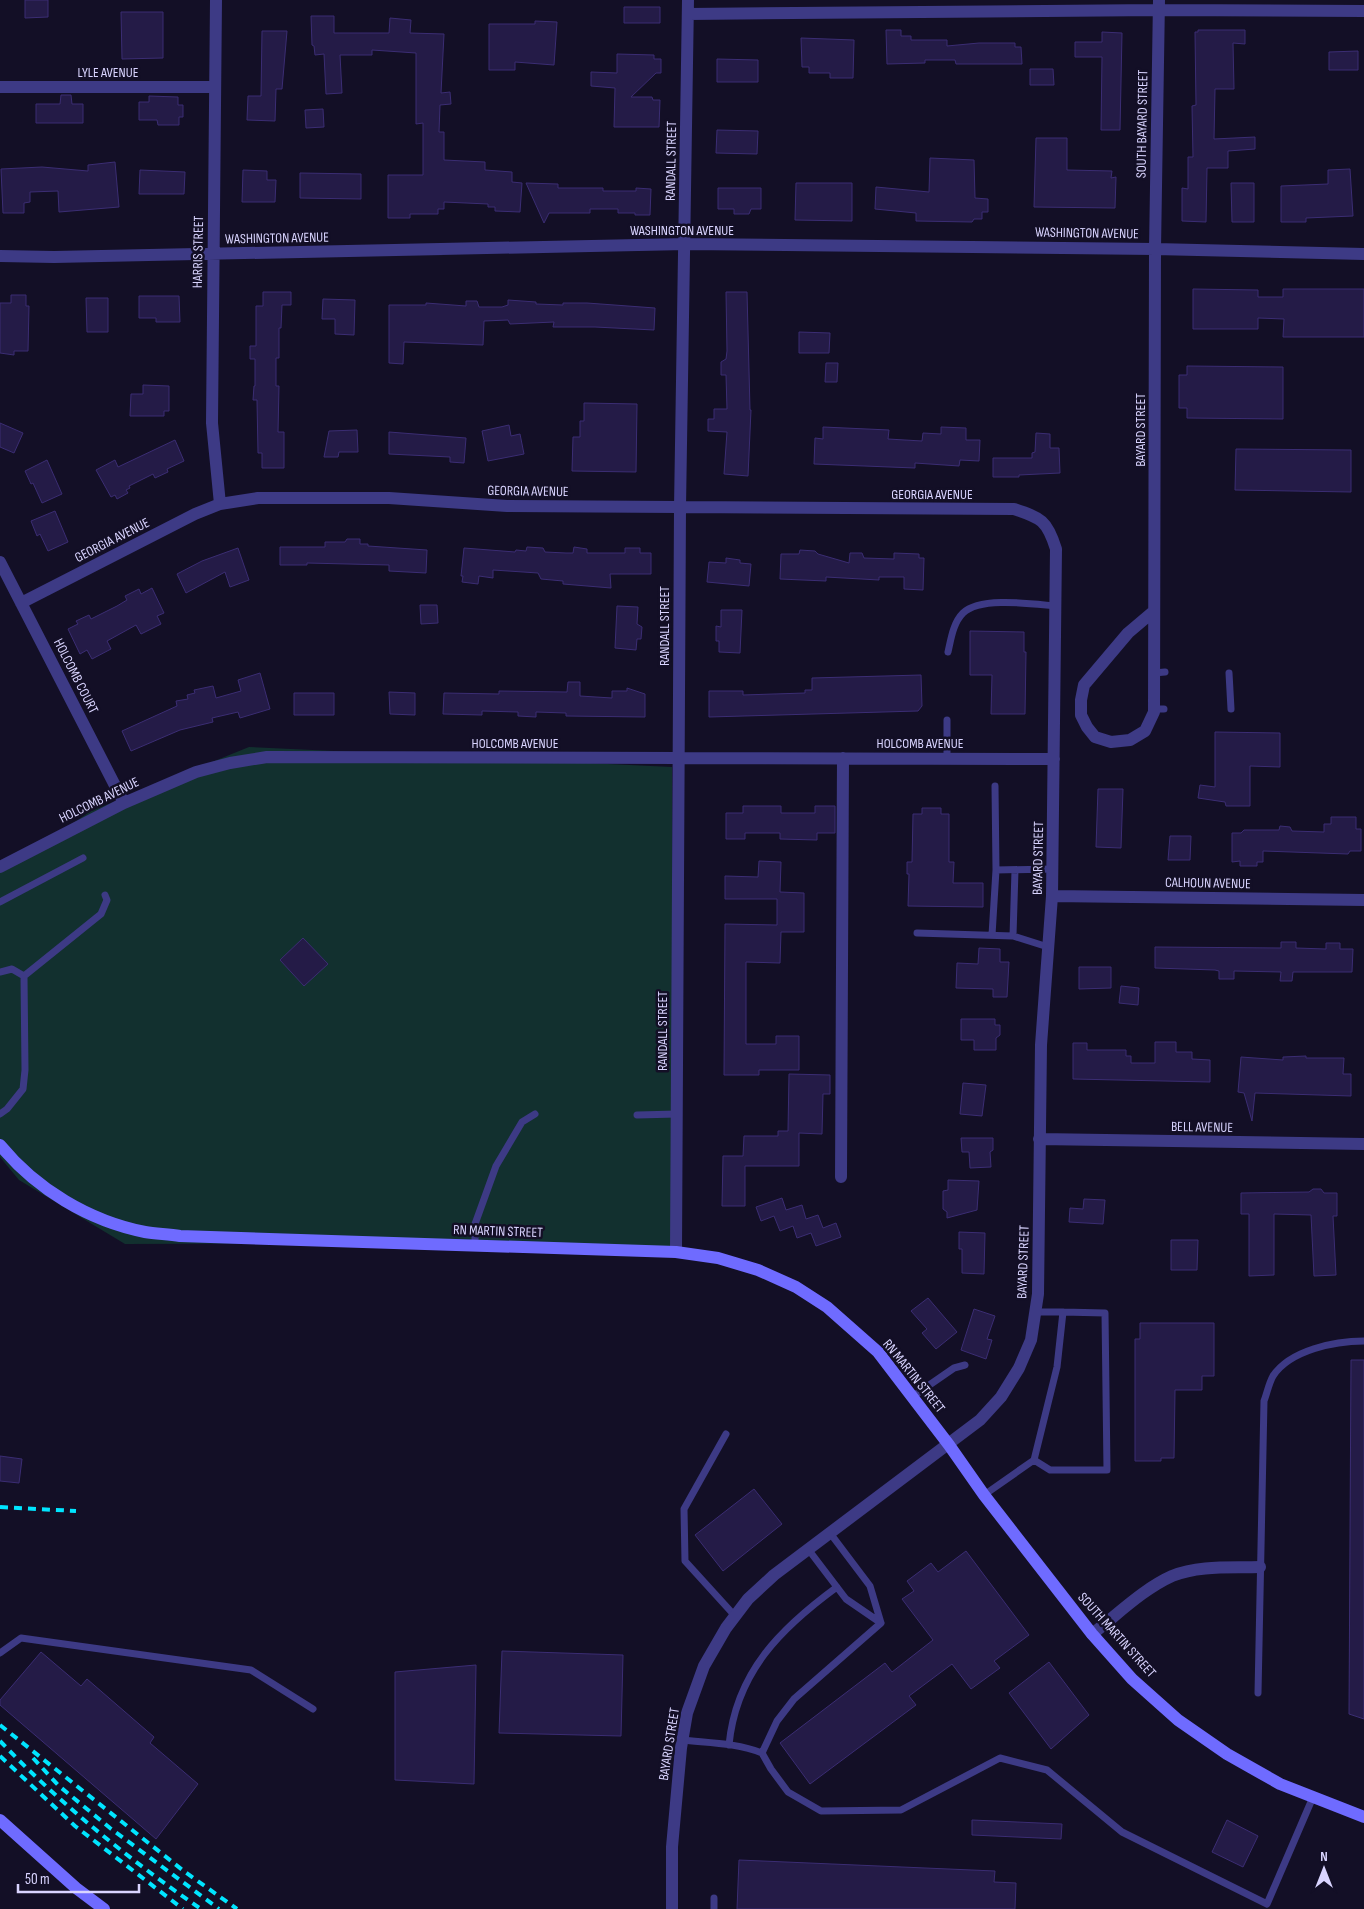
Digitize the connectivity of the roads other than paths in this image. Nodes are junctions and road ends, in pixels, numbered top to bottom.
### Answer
1 (216, 0) edge
2 (688, 0) edge
3 (1159, 5) edge
4 (1364, 11) edge
5 (688, 14) junction
6 (0, 86) edge
7 (215, 87) junction
8 (686, 244) junction
9 (1155, 249) junction
10 (213, 254) junction
11 (1364, 254) edge
12 (0, 256) edge
13 (220, 504) junction
14 (680, 508) junction
15 (1050, 531) joint
16 (0, 562) edge
17 (21, 604) junction
18 (1055, 606) junction
19 (1154, 611) junction
20 (948, 652) dead end
21 (1229, 673) dead end
22 (1231, 709) dead end
23 (947, 720) dead end
24 (678, 758) junction
25 (843, 758) junction
26 (947, 758) junction
27 (1054, 759) junction
28 (995, 786) dead end
29 (124, 803) junction
30 (83, 858) dead end
31 (0, 867) edge
32 (996, 870) junction
33 (1015, 870) junction
34 (1053, 870) junction
35 (105, 895) dead end
36 (1052, 896) junction
37 (1364, 900) edge
38 (0, 902) edge
39 (917, 933) dead end
40 (992, 935) junction
41 (1012, 936) junction
42 (1048, 947) junction
43 (0, 972) edge
44 (24, 976) junction
45 (0, 1114) edge
46 (534, 1114) dead end
47 (677, 1114) junction
48 (637, 1115) dead end
49 (1039, 1140) junction
50 (1364, 1144) edge
51 (0, 1146) edge
52 (841, 1177) dead end
53 (474, 1245) junction
54 (676, 1252) junction
55 (1035, 1312) junction
56 (1063, 1312) junction
57 (1364, 1341) edge
58 (965, 1365) dead end
59 (912, 1397) junction
60 (726, 1434) dead end
61 (949, 1445) junction
62 (1034, 1460) junction
63 (984, 1495) junction
64 (830, 1533) junction
65 (808, 1549) junction
66 (1260, 1567) junction
67 (837, 1587) junction
68 (735, 1616) junction
69 (881, 1623) junction
70 (1092, 1634) junction
71 (0, 1653) edge
72 (1258, 1693) dead end
73 (313, 1709) dead end
74 (682, 1740) junction
75 (729, 1745) junction
76 (762, 1754) junction
77 (1313, 1797) junction
78 (1364, 1817) edge
79 (0, 1820) edge
80 (714, 1898) dead end
81 (104, 1909) edge
82 (672, 1909) edge
83 (714, 1909) edge

1 - 7 street, HARRIS STREET
2 - 5 street, RANDALL STREET
3 - 4 street
3 - 5 street
3 - 9 street, SOUTH BAYARD STREET
5 - 8 street, RANDALL STREET
6 - 7 street, LYLE AVENUE
7 - 10 street, HARRIS STREET
8 - 9 street, WASHINGTON AVENUE
8 - 10 street, WASHINGTON AVENUE
8 - 14 street, RANDALL STREET
9 - 11 street, WASHINGTON AVENUE
9 - 19 street, BAYARD STREET
10 - 12 street, WASHINGTON AVENUE
10 - 13 street, HARRIS STREET
13 - 14 street, GEORGIA AVENUE
13 - 17 street, GEORGIA AVENUE
14 - 15 street, GEORGIA AVENUE
14 - 24 street, RANDALL STREET
15 - 18 street, BAYARD STREET
16 - 17 street, HOLCOMB COURT
17 - 29 street, HOLCOMB COURT
18 - 20 lane
18 - 27 street, BAYARD STREET
19 - 19 street, BAYARD STREET
21 - 22 lane
23 - 26 lane
24 - 25 street, HOLCOMB AVENUE
24 - 29 street, HOLCOMB AVENUE
24 - 47 street, RANDALL STREET
25 - 26 street, HOLCOMB AVENUE
25 - 52 street
26 - 27 street, HOLCOMB AVENUE
27 - 34 street, BAYARD STREET
28 - 32 lane
29 - 31 street, HOLCOMB AVENUE
30 - 38 lane
32 - 33 lane
32 - 40 lane
33 - 34 lane
33 - 41 lane
34 - 36 street, BAYARD STREET
35 - 44 lane
36 - 37 street, CALHOUN AVENUE
36 - 42 street, BAYARD STREET
39 - 40 lane
40 - 41 lane
41 - 42 lane
42 - 49 street, BAYARD STREET
43 - 44 lane
44 - 45 lane
46 - 53 lane
47 - 48 lane
47 - 54 street, RANDALL STREET
49 - 50 street, BELL AVENUE
49 - 55 street, BAYARD STREET
51 - 53 street, RN MARTIN STREET
53 - 54 street, RN MARTIN STREET
54 - 59 street, RN MARTIN STREET
55 - 56 lane
55 - 61 street, BAYARD STREET
56 - 62 lane
56 - 62 lane
57 - 66 lane
58 - 59 lane
59 - 61 street, RN MARTIN STREET
60 - 68 lane
61 - 63 street, SOUTH MARTIN STREET
61 - 64 street, BAYARD STREET
62 - 63 lane
63 - 70 street, SOUTH MARTIN STREET
64 - 65 street, BAYARD STREET
64 - 69 lane
65 - 67 lane
65 - 68 street, BAYARD STREET
66 - 70 street
66 - 72 lane
67 - 69 lane
67 - 75 lane
68 - 74 street, BAYARD STREET
69 - 76 lane
70 - 77 street, SOUTH MARTIN STREET
71 - 73 lane
74 - 75 lane
74 - 82 street, BAYARD STREET
75 - 76 lane
76 - 77 lane
77 - 78 street, SOUTH MARTIN STREET
79 - 81 street
80 - 83 lane

